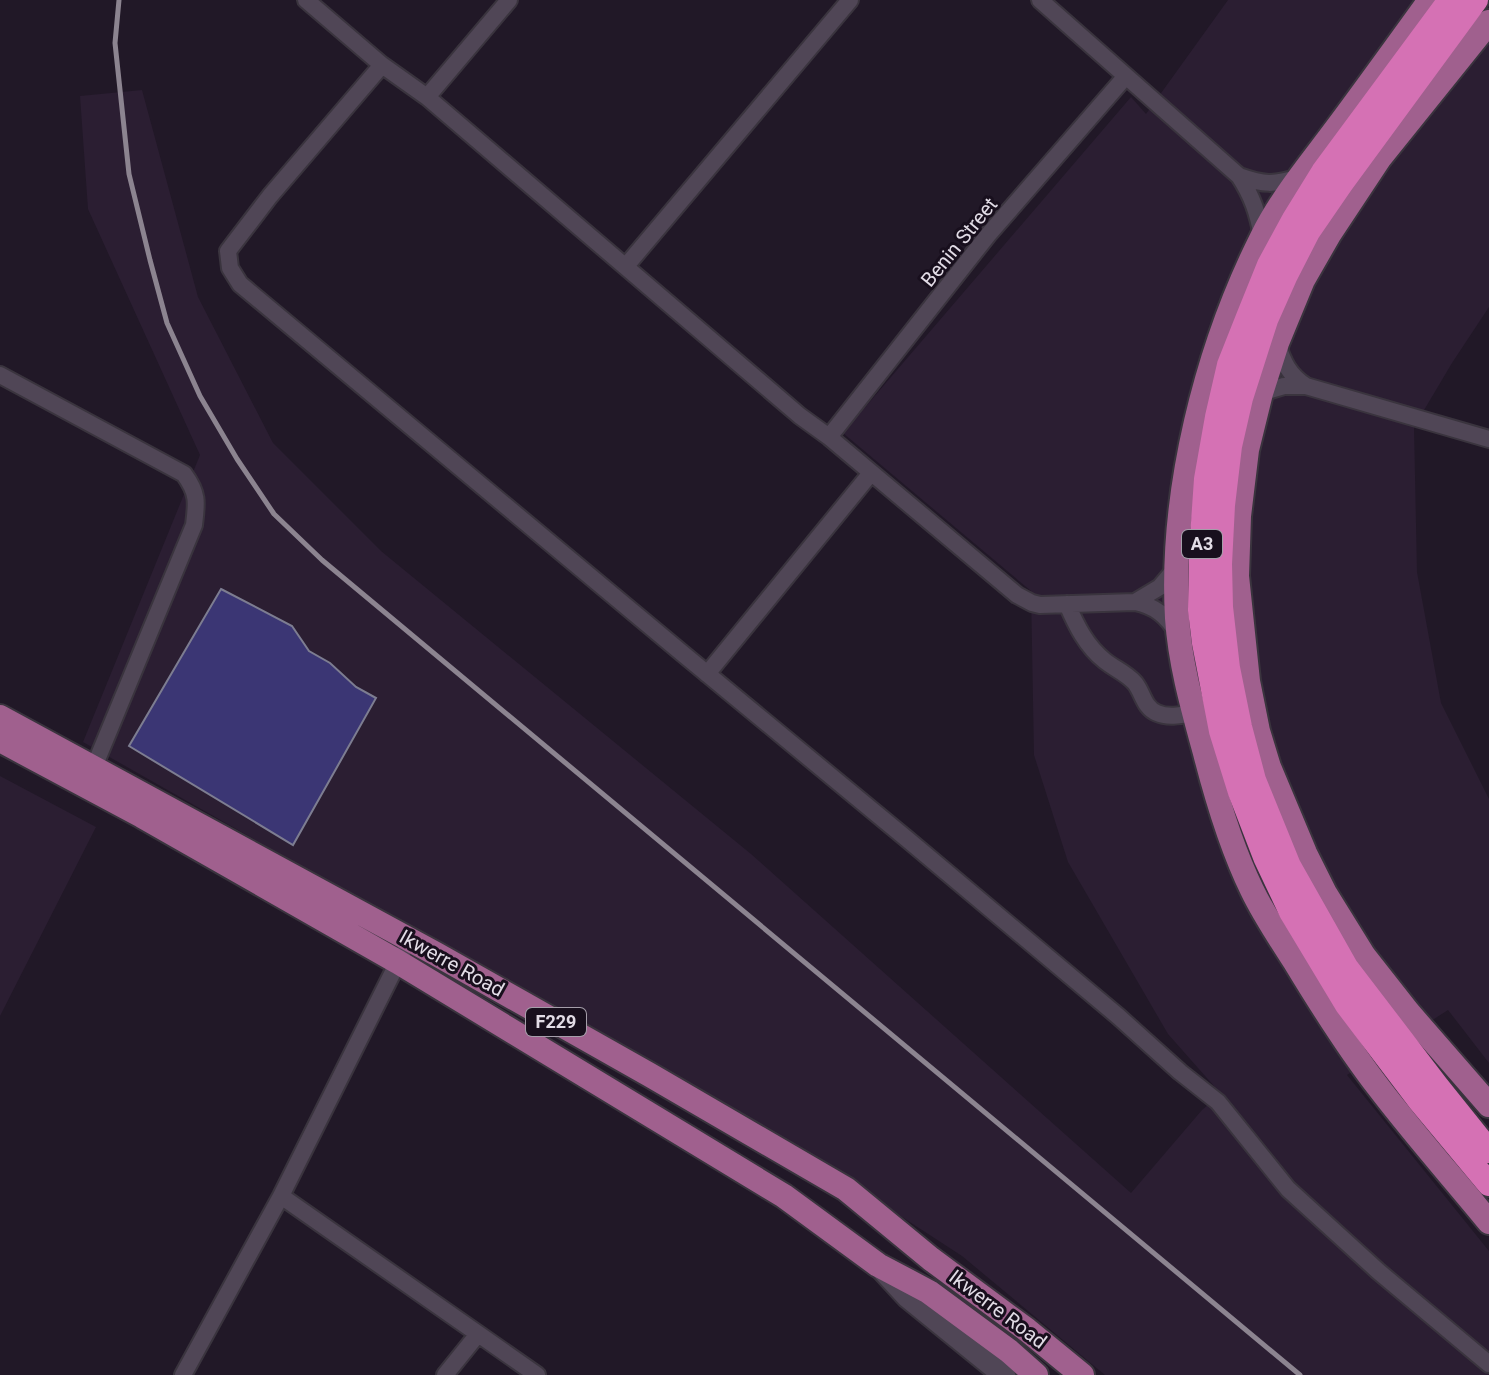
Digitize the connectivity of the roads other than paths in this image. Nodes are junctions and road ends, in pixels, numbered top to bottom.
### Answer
1 (306, 0) edge
2 (509, 0) edge
3 (850, 0) edge
4 (1430, 0) edge
5 (1450, 0) edge
6 (1476, 0) edge
7 (1047, 2) edge
8 (1489, 22) edge
9 (382, 65) junction
10 (1126, 76) junction
11 (427, 97) junction
12 (1343, 159) junction
13 (1239, 176) junction
14 (1262, 237) junction
15 (626, 266) junction
16 (1277, 343) junction
17 (0, 375) edge
18 (1306, 386) junction
19 (1261, 393) junction
20 (829, 437) junction
21 (1489, 439) edge
22 (871, 473) junction
23 (1176, 568) junction
24 (1135, 602) junction
25 (1067, 604) junction
26 (1179, 637) junction
27 (707, 674) junction
28 (1194, 713) junction
29 (0, 717) edge
30 (0, 740) edge
31 (94, 767) junction
32 (411, 940) junction
33 (398, 962) junction
34 (1428, 1093) junction
35 (1489, 1105) edge
36 (1489, 1151) edge
37 (1489, 1184) edge
38 (281, 1196) junction
39 (1489, 1222) edge
40 (1027, 1330) junction
41 (478, 1334) junction
42 (1006, 1363) edge
43 (1489, 1364) edge
44 (183, 1375) edge
45 (445, 1375) edge
46 (537, 1375) edge
47 (1036, 1375) edge
48 (1082, 1375) edge

1 - 9 street
2 - 11 street
3 - 15 street
4 - 12 main road
5 - 12 highway, A3
6 - 12 highway, A3
7 - 10 street
8 - 12 main road
9 - 11 street
9 - 27 street
10 - 13 street
10 - 20 street, Benin Street
11 - 15 street
12 - 13 street
12 - 14 main road
12 - 16 main road
12 - 34 highway, A3
13 - 14 street
14 - 23 main road
15 - 20 street
16 - 18 street
16 - 19 main road
17 - 31 street
18 - 19 street
18 - 21 street
19 - 35 main road
20 - 22 street
22 - 25 street
22 - 27 street
23 - 24 street
23 - 26 main road
24 - 25 street
24 - 26 street
25 - 28 street
26 - 28 main road
27 - 43 street
28 - 39 main road
29 - 31 main road, Ikwerre Road / F229
30 - 33 main road, Ikwerre Road / F229
31 - 32 main road, Ikwerre Road / F229
32 - 33 street
32 - 40 main road, Ikwerre Road / F229
33 - 38 street
33 - 42 main road, Ikwerre Road / F229
34 - 36 highway, A3
34 - 37 highway, A3
38 - 41 street
38 - 44 street
40 - 42 main road
40 - 48 main road, Ikwerre Road / F229
41 - 45 street
41 - 46 street
42 - 47 main road, F229

